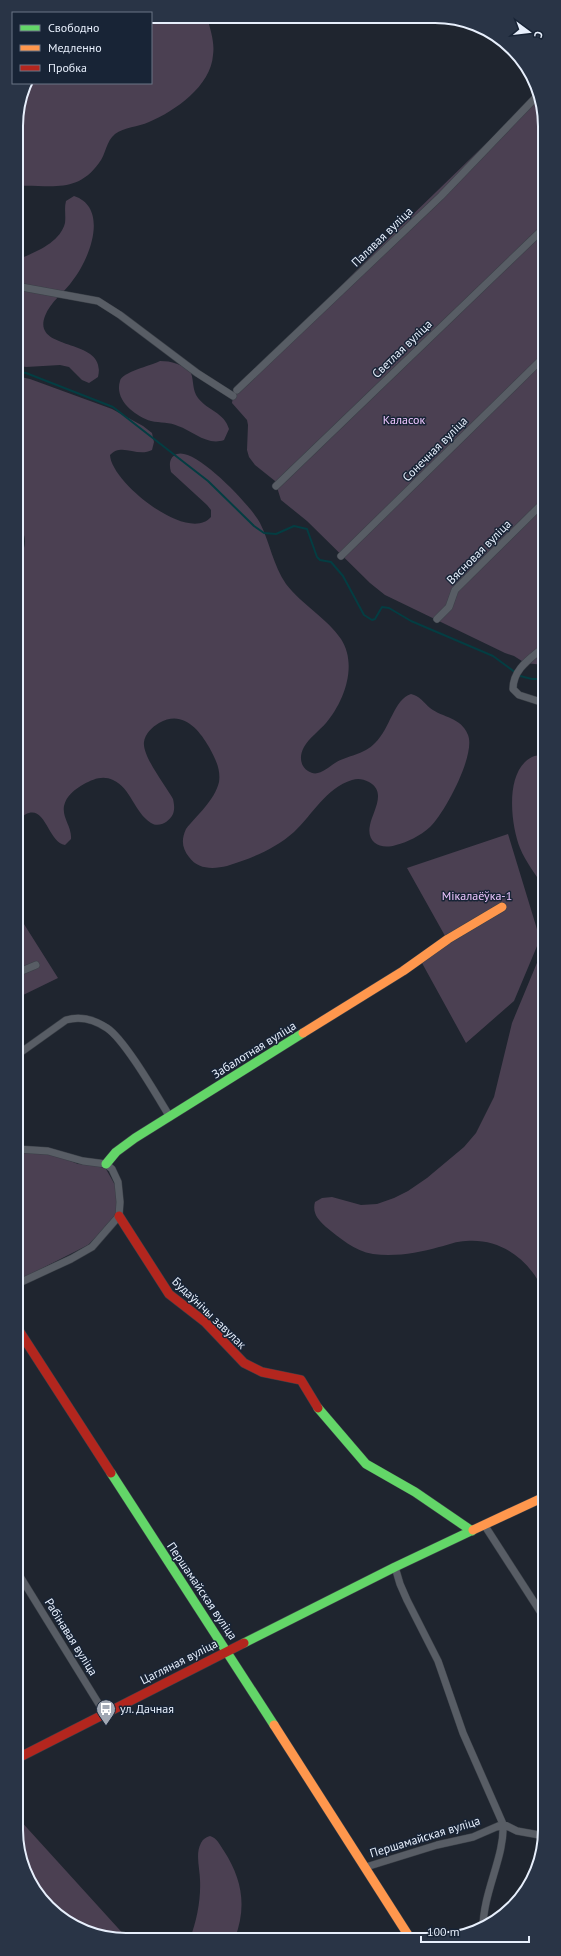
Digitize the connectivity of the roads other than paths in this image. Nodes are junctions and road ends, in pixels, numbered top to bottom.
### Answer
1 (534, 99) edge
2 (538, 234) edge
3 (23, 287) edge
4 (538, 363) edge
5 (276, 486) dead end
6 (538, 508) edge
7 (341, 556) dead end
8 (436, 619) dead end
9 (538, 652) edge
10 (538, 701) edge
11 (502, 907) dead end
12 (36, 964) dead end
13 (23, 970) edge
14 (23, 1050) edge
15 (170, 1117) junction
16 (23, 1149) edge
17 (106, 1164) junction
18 (119, 1216) junction
19 (23, 1282) edge
20 (23, 1338) edge
21 (538, 1500) edge
22 (485, 1526) junction
23 (472, 1531) junction
24 (395, 1567) junction
25 (23, 1581) edge
26 (538, 1610) edge
27 (228, 1651) junction
28 (105, 1714) junction
29 (23, 1755) edge
30 (503, 1824) junction
31 (538, 1835) edge
32 (366, 1867) junction
33 (484, 1920) edge
34 (407, 1933) edge

1 - 3 street, Палявая вуліца
2 - 5 street, Светлая вуліца
4 - 7 street, Сонечная вуліца
6 - 8 street, Вясновая вуліца
9 - 10 street
11 - 15 street, Забалотная вуліца
12 - 13 street
14 - 15 street
15 - 17 street, Забалотная вуліца
16 - 17 street
17 - 18 street
18 - 19 street
18 - 23 street, Будаўнічы завулак
20 - 27 street, Першамайская вуліца
21 - 22 street, Цагляная вуліца
22 - 23 street, Цагляная вуліца
22 - 26 street
23 - 24 street, Цагляная вуліца
24 - 27 street, Цагляная вуліца
24 - 30 street
25 - 28 street, Рабінавая вуліца
27 - 28 street, Цагляная вуліца
27 - 32 street, Першамайская вуліца
28 - 29 street, Цагляная вуліца
30 - 31 street
30 - 32 street, Першамайская вуліца
30 - 33 street
32 - 34 street, Першамайская вуліца

